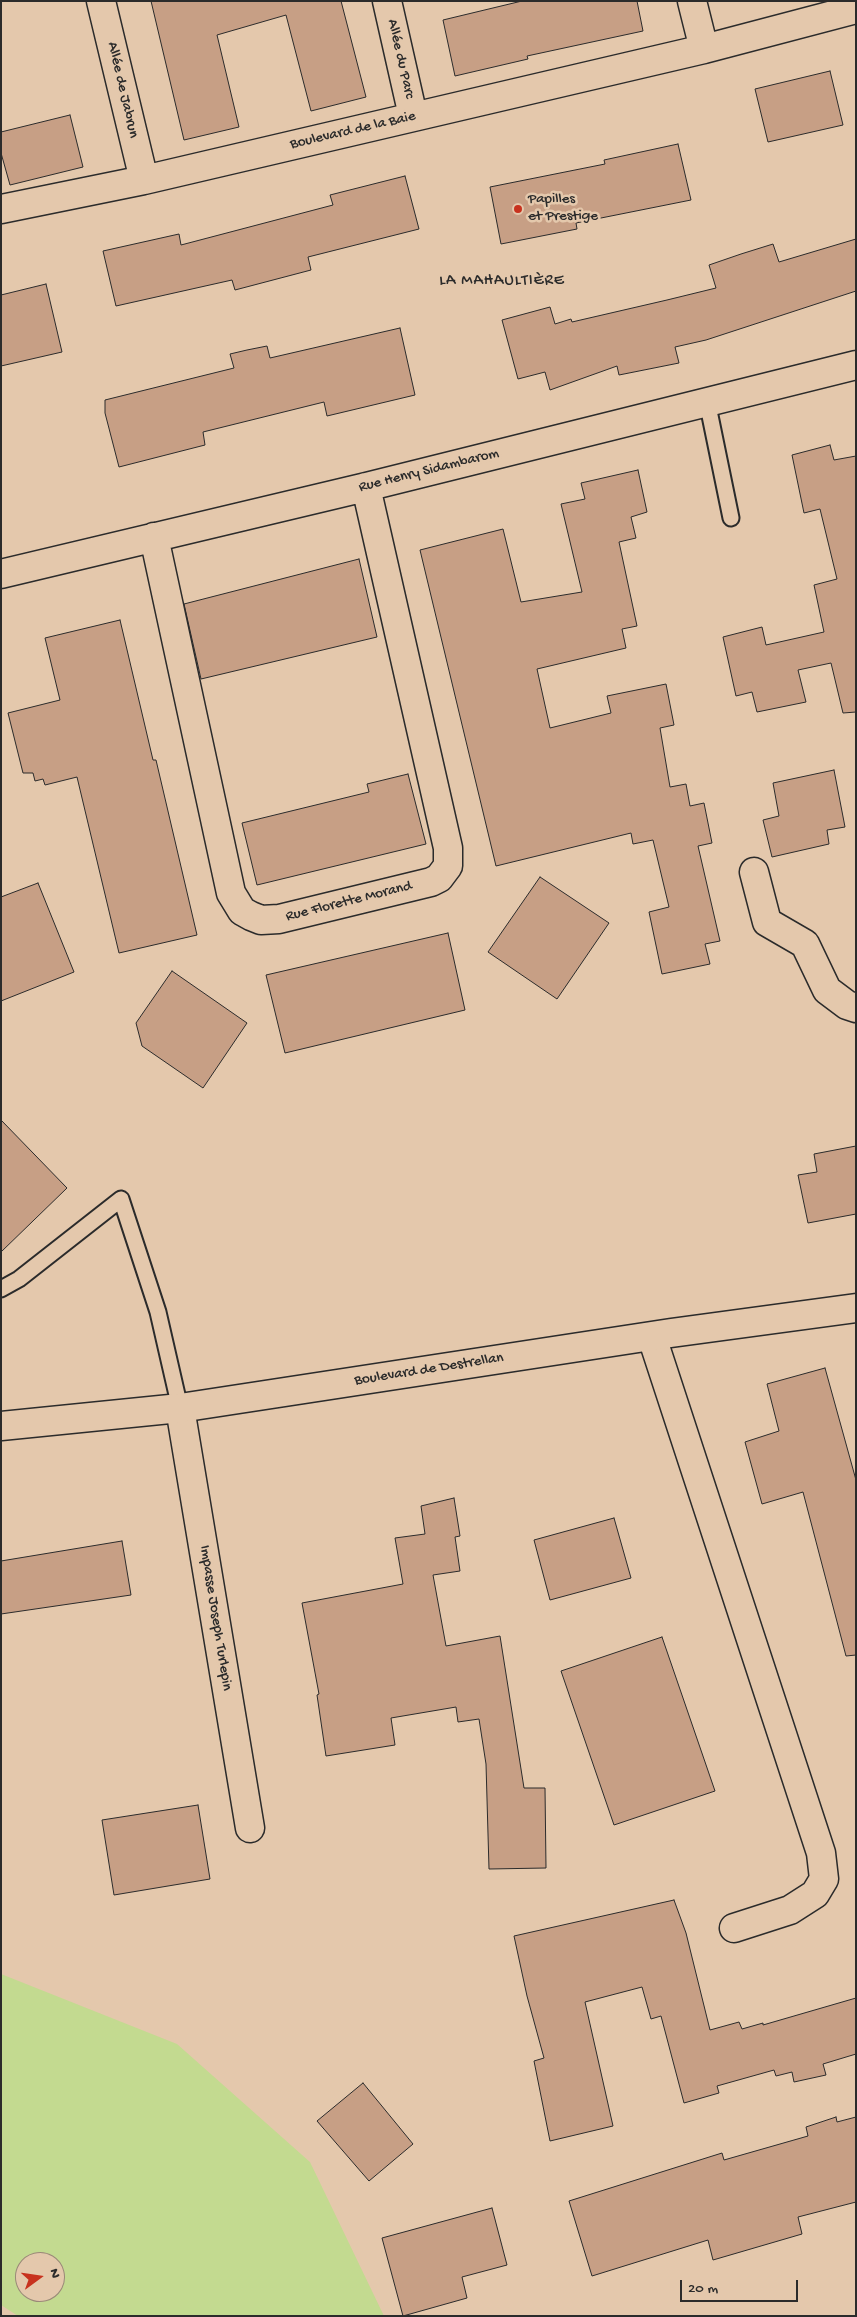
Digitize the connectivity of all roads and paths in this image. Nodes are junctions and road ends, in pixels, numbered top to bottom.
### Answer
1 (101, 1) edge
2 (387, 1) edge
3 (692, 1) edge
4 (856, 9) edge
5 (704, 49) junction
6 (413, 116) junction
7 (144, 180) junction
8 (1, 209) edge
9 (856, 365) edge
10 (708, 401) junction
11 (366, 487) junction
12 (731, 518) dead end
13 (154, 538) junction
14 (1, 574) edge
15 (754, 872) dead end
16 (856, 1008) edge
17 (1, 1289) edge
18 (856, 1308) edge
19 (652, 1337) junction
20 (180, 1408) junction
21 (1, 1426) edge
22 (250, 1828) dead end
23 (734, 1928) dead end

1 - 7 street, Allée de Jabrun
2 - 6 street, Allée du Parc
3 - 5 street
4 - 5 street, Boulevard de la Baie
5 - 6 street, Boulevard de la Baie
6 - 7 street, Boulevard de la Baie
7 - 8 street, Boulevard de la Baie
9 - 10 street, Rue Henry Sidambarom
10 - 11 street, Rue Henry Sidambarom
10 - 12 lane
11 - 13 street, Rue Henry Sidambarom
11 - 13 street, Rue Florette Morand
13 - 14 street, Rue Henry Sidambarom
15 - 16 street
17 - 20 lane
18 - 19 street, Boulevard de Destrellan
19 - 20 street, Boulevard de Destrellan
19 - 23 street
20 - 21 street, Boulevard de Destrellan
20 - 22 street, Impasse Joseph Turlepin

